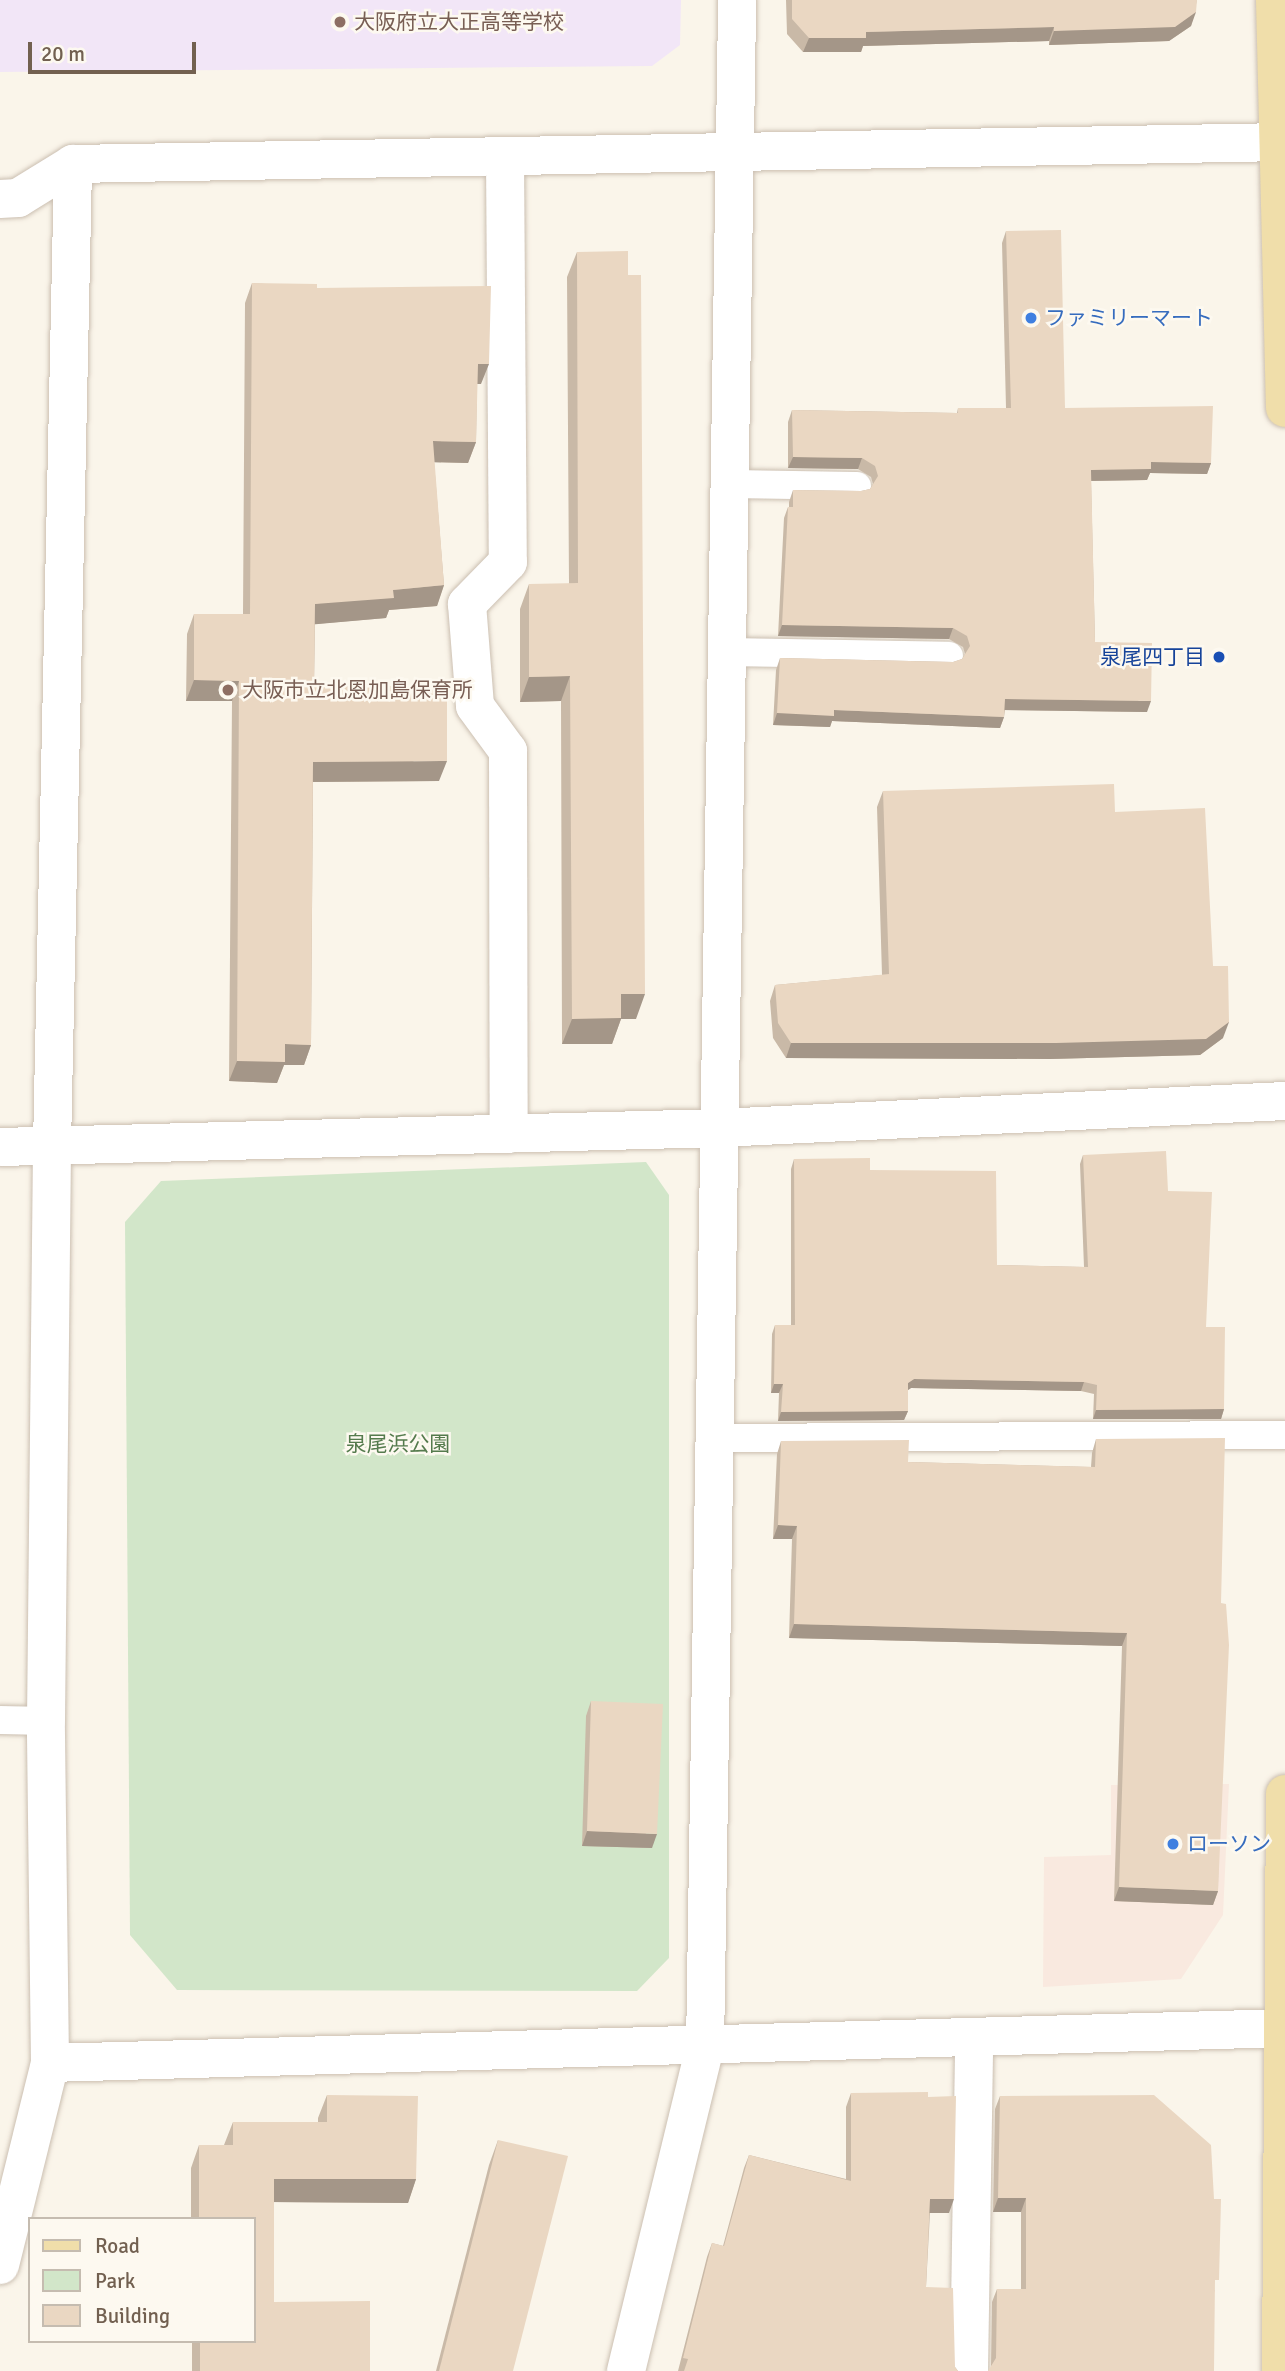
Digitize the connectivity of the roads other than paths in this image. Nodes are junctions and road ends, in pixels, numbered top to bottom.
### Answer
1 (737, 0) edge
2 (1275, 0) edge
3 (1282, 141) edge
4 (735, 153) junction
5 (505, 157) junction
6 (73, 164) junction
7 (0, 199) edge
8 (1285, 408) edge
9 (730, 484) junction
10 (857, 485) dead end
11 (727, 652) junction
12 (949, 656) dead end
13 (1285, 1101) edge
14 (719, 1128) junction
15 (509, 1134) junction
16 (52, 1146) junction
17 (0, 1147) edge
18 (1285, 1435) edge
19 (714, 1438) junction
20 (0, 1720) edge
21 (46, 1721) junction
22 (1285, 1794) edge
23 (1283, 2028) edge
24 (974, 2038) junction
25 (705, 2048) junction
26 (50, 2063) junction
27 (0, 2265) edge
28 (626, 2371) edge
29 (969, 2371) edge
30 (1281, 2371) edge

1 - 4 street
2 - 3 main road
3 - 4 street
3 - 8 main road
4 - 5 street
4 - 9 street
5 - 6 street
5 - 15 street
6 - 7 street
6 - 16 street
9 - 10 lane
9 - 11 street
11 - 12 lane
11 - 14 street
13 - 14 street
14 - 15 street
14 - 19 street
15 - 16 street
16 - 17 street
16 - 21 street
18 - 19 lane
19 - 25 street
20 - 21 lane
21 - 26 street
22 - 23 main road
23 - 24 street
23 - 30 main road
24 - 25 street
24 - 29 street
25 - 26 street
25 - 28 street
26 - 27 street

